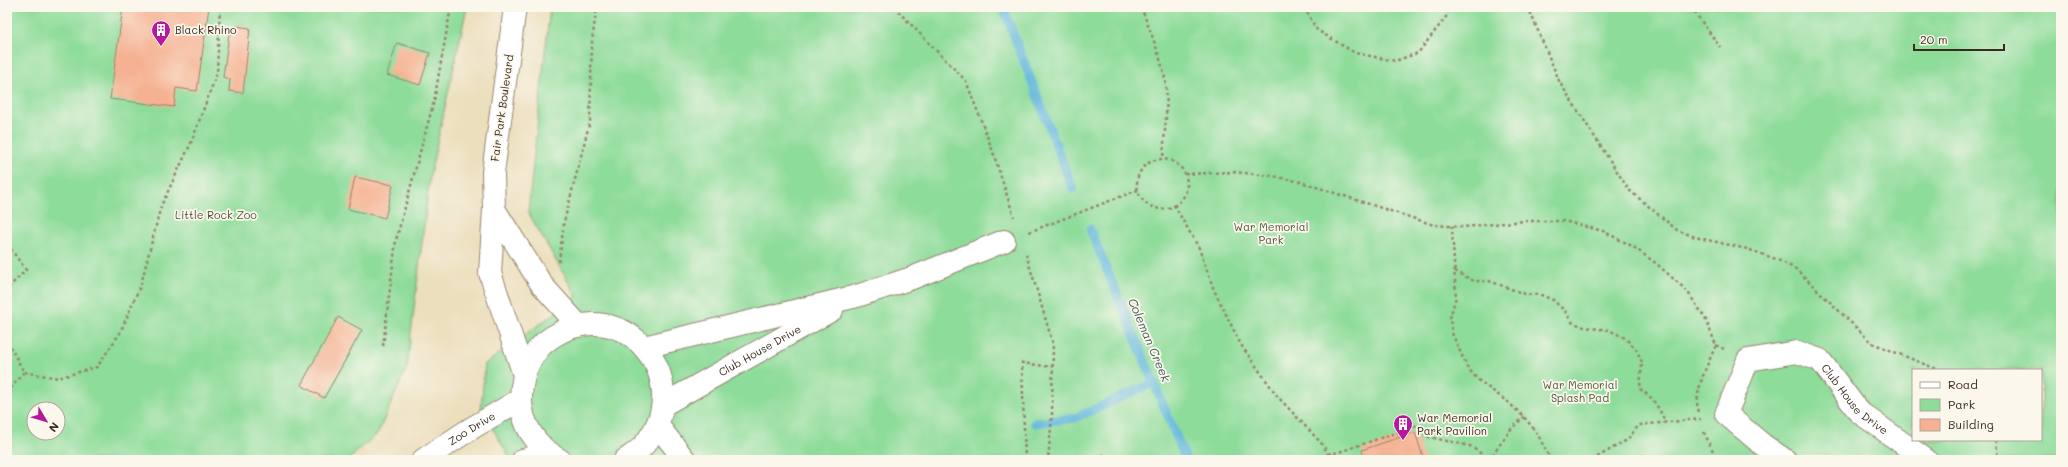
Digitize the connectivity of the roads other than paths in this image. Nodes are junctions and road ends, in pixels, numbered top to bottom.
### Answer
1 (516, 7) edge
2 (494, 209) junction
3 (1004, 241) dead end
4 (857, 296) junction
5 (579, 326) junction
6 (644, 347) junction
7 (524, 375) junction
8 (521, 399) junction
9 (663, 405) junction
10 (658, 426) junction
11 (555, 457) edge
12 (423, 460) edge
13 (523, 460) edge
14 (625, 460) edge
15 (685, 460) edge
16 (1785, 460) edge
17 (1925, 460) edge

1 - 2 street, Fair Park Boulevard
2 - 5 street
2 - 7 street, Fair Park Boulevard
3 - 4 street, Club House Drive
4 - 6 street, Club House Drive
4 - 9 street, Club House Drive
5 - 6 street, Fair Park Boulevard
5 - 7 street, Fair Park Boulevard
6 - 9 street, Fair Park Boulevard
7 - 8 street, Fair Park Boulevard
8 - 11 street, Fair Park Boulevard
8 - 12 street, Zoo Drive
9 - 10 street, Fair Park Boulevard
10 - 14 street, Fair Park Boulevard
10 - 15 street
11 - 13 street
16 - 17 street, Club House Drive

